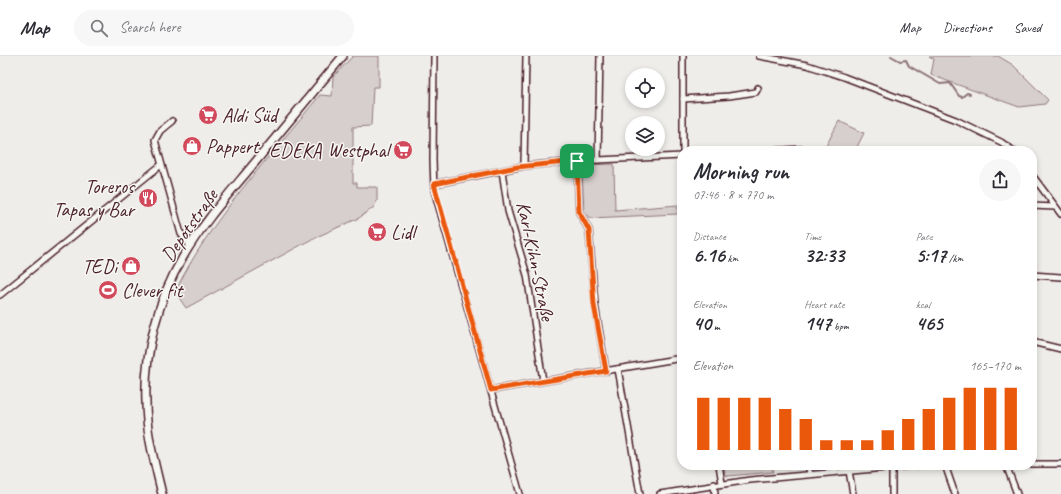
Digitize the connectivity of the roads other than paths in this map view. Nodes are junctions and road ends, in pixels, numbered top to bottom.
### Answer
1 (343, 56) edge
2 (434, 56) edge
3 (526, 56) edge
4 (600, 56) edge
5 (684, 56) edge
6 (759, 56) edge
7 (758, 88) dead end
8 (683, 98) junction
9 (172, 121) dead end
10 (683, 146) edge
11 (1007, 146) edge
12 (677, 156) edge
13 (598, 160) junction
14 (577, 161) junction
15 (161, 166) junction
16 (524, 166) junction
17 (502, 171) junction
18 (1037, 182) edge
19 (434, 184) junction
20 (1037, 206) edge
21 (1055, 207) junction
22 (1061, 214) edge
23 (190, 245) junction
24 (1037, 275) edge
25 (1061, 277) edge
26 (0, 295) edge
27 (1037, 343) edge
28 (1061, 349) edge
29 (677, 359) edge
30 (618, 369) junction
31 (606, 371) junction
32 (543, 381) junction
33 (491, 390) junction
34 (1037, 464) edge
35 (1061, 464) edge
36 (720, 470) edge
37 (809, 470) edge
38 (860, 470) edge
39 (892, 470) edge
40 (947, 470) edge
41 (1008, 470) edge
42 (849, 471) junction
43 (810, 474) junction
44 (722, 483) junction
45 (714, 484) junction
46 (162, 494) edge
47 (520, 494) edge
48 (640, 494) edge
49 (660, 494) edge
50 (715, 494) edge
51 (853, 494) edge
52 (892, 494) edge
53 (955, 494) edge
54 (1017, 494) edge

1 - 23 main road, Depotstraße
2 - 19 street
3 - 16 street
4 - 13 street
5 - 8 street
6 - 11 street
7 - 8 street
8 - 10 street
9 - 15 street
12 - 13 street
13 - 14 street
14 - 16 street
14 - 31 street
15 - 23 street
15 - 26 street
16 - 17 street
17 - 19 street
17 - 32 street, Karl-Kihn-Straße
18 - 21 street
19 - 33 street
20 - 21 street
21 - 22 street
23 - 46 main road, Depotstraße
24 - 25 street
27 - 28 street
29 - 30 street
30 - 31 street
30 - 48 street
31 - 32 street
32 - 33 street
33 - 47 street
34 - 35 street
36 - 44 street
37 - 43 street
38 - 42 street
39 - 52 street
40 - 53 street
41 - 54 street
42 - 43 street
42 - 51 street
43 - 44 street
44 - 45 street
45 - 49 street
45 - 50 street

